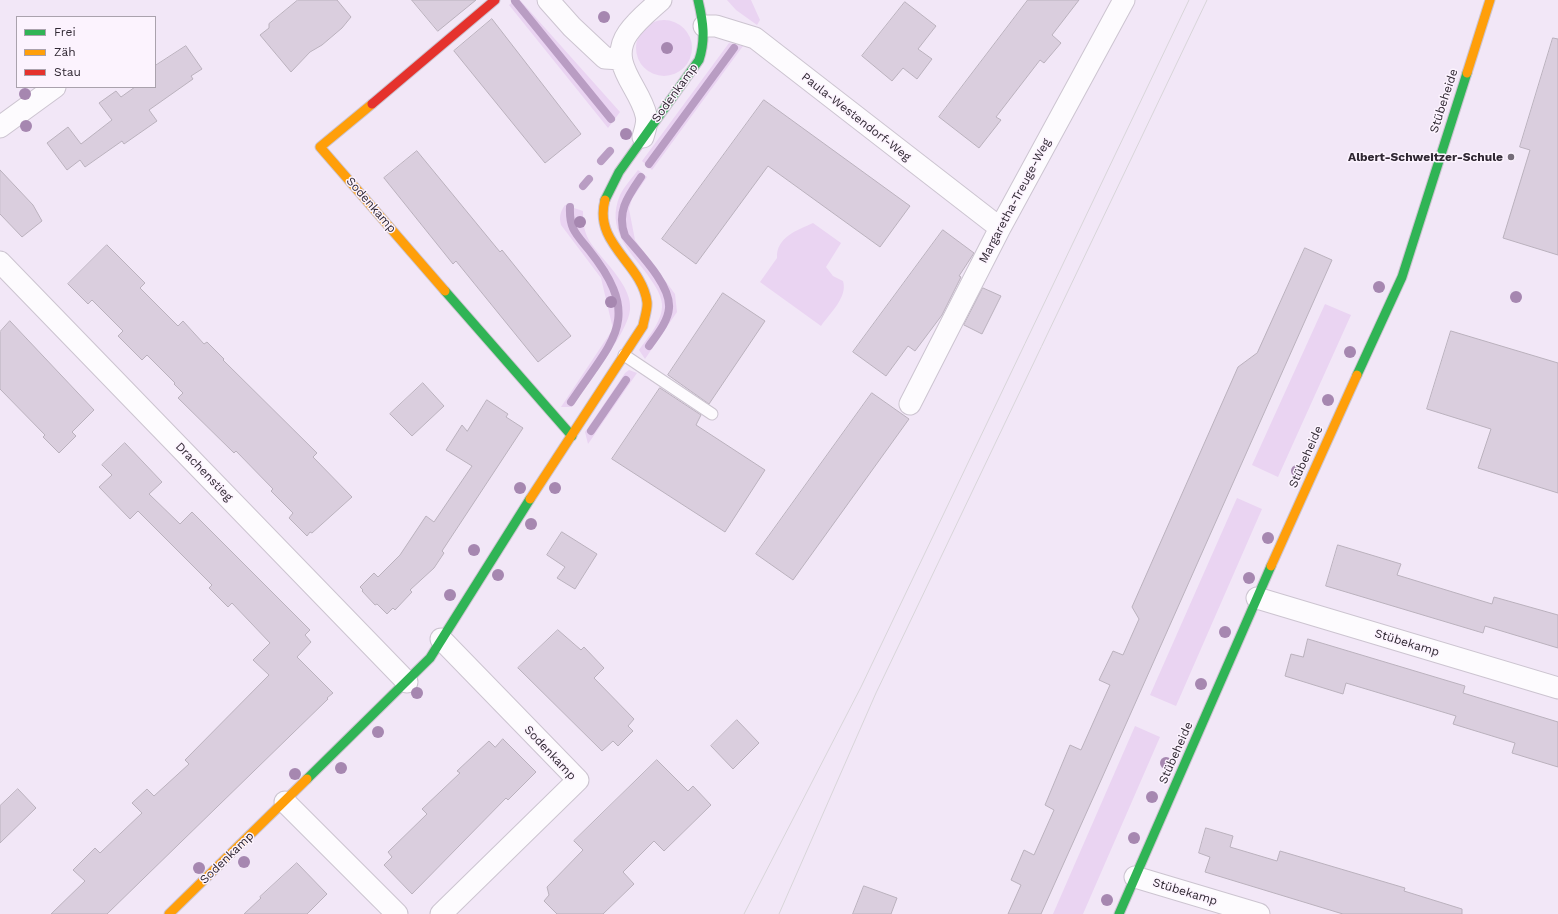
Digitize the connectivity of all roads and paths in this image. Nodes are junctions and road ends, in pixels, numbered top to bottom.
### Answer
1 (495, 0) edge
2 (548, 0) edge
3 (661, 0) edge
4 (698, 0) edge
5 (1124, 0) edge
6 (1490, 0) edge
7 (704, 26) junction
8 (621, 59) junction
9 (53, 88) edge
10 (0, 127) edge
11 (643, 136) junction
12 (1000, 228) junction
13 (0, 262) edge
14 (624, 355) junction
15 (910, 404) dead end
16 (712, 414) dead end
17 (572, 436) junction
18 (1257, 598) junction
19 (441, 639) junction
20 (408, 682) junction
21 (1558, 688) edge
22 (285, 802) junction
23 (1135, 877) junction
24 (169, 914) edge
25 (396, 914) edge
26 (441, 914) edge
27 (1119, 914) edge
28 (1259, 914) edge

1 - 17 street, Sodenkamp
2 - 8 street
3 - 8 street
4 - 7 street, Sodenkamp
5 - 12 street, Margaretha-Treuge-Weg
6 - 18 street, Stübeheide
7 - 11 street, Sodenkamp
7 - 12 street, Paula-Westendorf-Weg
8 - 11 street, Sodenkamp
9 - 10 street
11 - 14 street, Sodenkamp
12 - 15 street, Margaretha-Treuge-Weg
13 - 20 street, Drachenstieg
14 - 16 lane
14 - 17 street, Sodenkamp
17 - 19 street, Sodenkamp
18 - 21 street, Stübekamp
18 - 23 street, Stübeheide
19 - 20 street, Sodenkamp
19 - 26 street, Sodenkamp
20 - 22 street, Sodenkamp
22 - 24 street, Sodenkamp
22 - 25 street
23 - 27 street, Stübeheide
23 - 28 street, Stübekamp

